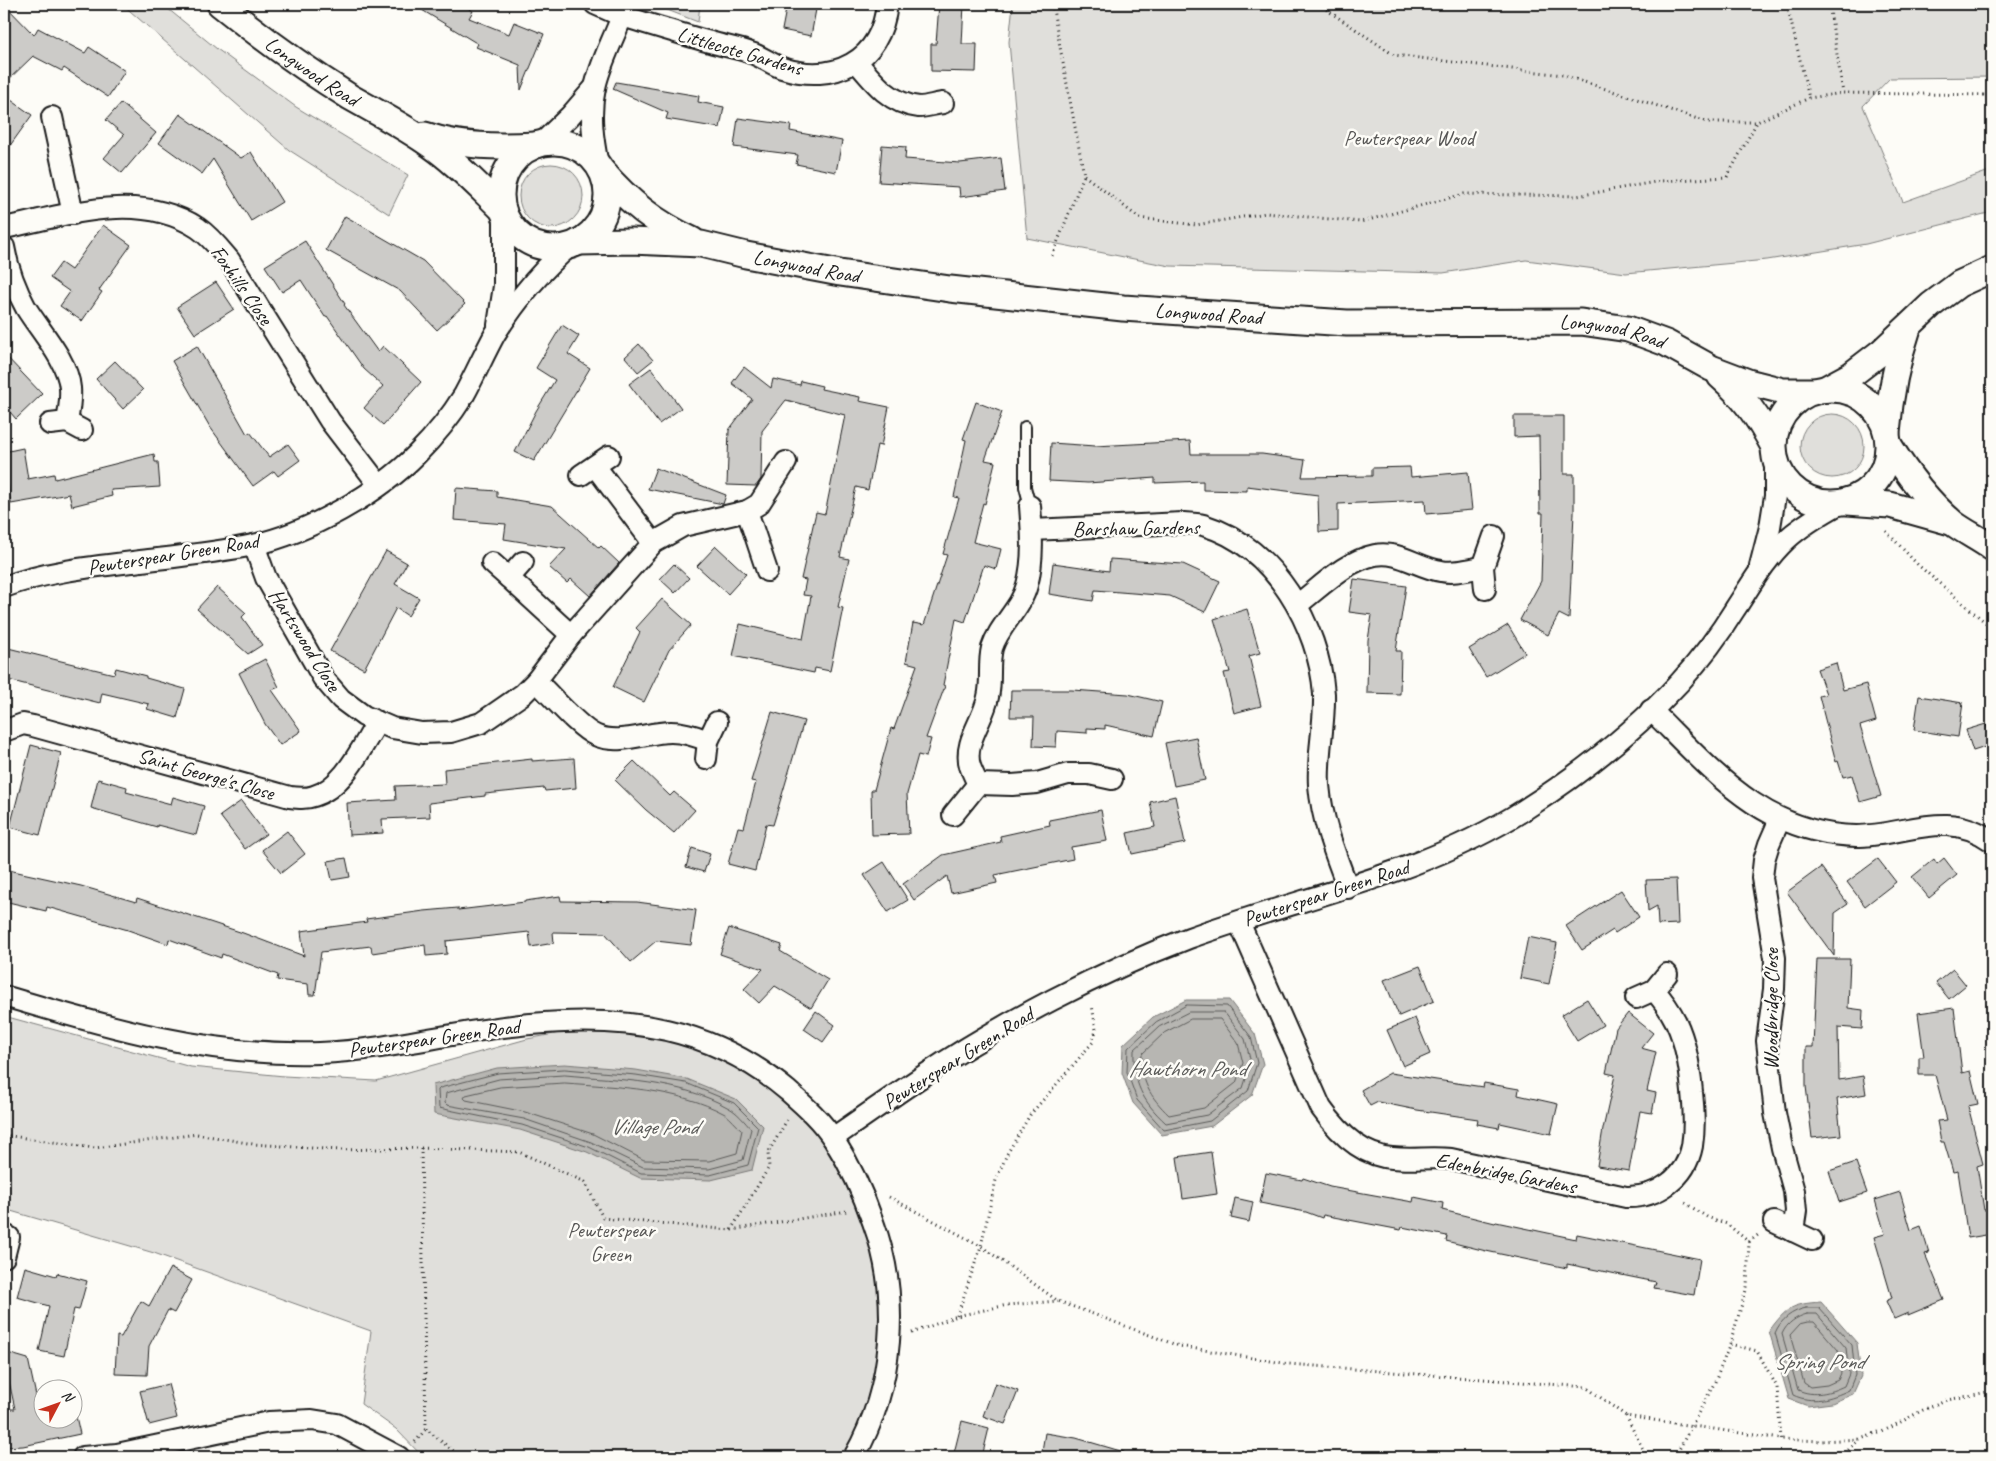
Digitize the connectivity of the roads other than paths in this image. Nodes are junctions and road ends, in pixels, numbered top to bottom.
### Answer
1 (220, 4) edge
2 (595, 4) edge
3 (887, 4) edge
4 (622, 16) junction
5 (857, 62) junction
6 (595, 87) junction
7 (943, 103) dead end
8 (52, 117) dead end
9 (408, 129) junction
10 (539, 144) junction
11 (600, 168) junction
12 (504, 212) junction
13 (73, 214) junction
14 (4, 228) edge
15 (575, 244) junction
16 (701, 244) junction
17 (4, 247) edge
18 (1992, 269) edge
19 (1908, 328) junction
20 (495, 334) junction
21 (1711, 368) junction
22 (1819, 390) junction
23 (66, 426) dead end
24 (1025, 427) dead end
25 (1888, 438) junction
26 (1774, 451) junction
27 (786, 462) dead end
28 (595, 466) dead end
29 (379, 485) junction
30 (1843, 503) junction
31 (1030, 506) joint
32 (747, 511) junction
33 (1954, 524) junction
34 (1032, 530) junction
35 (1494, 536) dead end
36 (653, 543) junction
37 (254, 545) junction
38 (1992, 548) edge
39 (523, 562) dead end
40 (492, 563) dead end
41 (1483, 567) junction
42 (767, 571) dead end
43 (1758, 571) junction
44 (508, 578) junction
45 (4, 587) edge
46 (1485, 589) dead end
47 (1298, 605) junction
48 (571, 635) junction
49 (536, 680) junction
50 (1652, 710) junction
51 (717, 722) dead end
52 (377, 723) junction
53 (4, 731) edge
54 (1114, 781) dead end
55 (978, 784) junction
56 (953, 815) dead end
57 (1780, 819) junction
58 (1992, 841) edge
59 (1348, 888) junction
60 (1239, 922) junction
61 (1667, 974) dead end
62 (1654, 990) junction
63 (4, 996) edge
64 (1636, 998) dead end
65 (833, 1138) junction
66 (1774, 1222) dead end
67 (1793, 1231) junction
68 (4, 1235) edge
69 (1812, 1240) dead end
70 (4, 1257) edge
71 (83, 1457) edge
72 (399, 1457) edge
73 (854, 1457) edge

1 - 9 street, Longwood Road
2 - 4 street, Littlecote Gardens
3 - 5 street, Littlecote Gardens
4 - 5 street, Littlecote Gardens
4 - 6 street
5 - 7 street
6 - 10 street
6 - 11 street
8 - 13 street
9 - 10 street, Longwood Road
9 - 12 street, Longwood Road
10 - 11 street
10 - 12 street
11 - 15 street
11 - 16 street, Longwood Road
12 - 15 street
12 - 20 street, Pewterspear Green Road
13 - 14 street, Foxhills Close
13 - 29 street, Foxhills Close
15 - 16 street, Longwood Road
15 - 20 street, Pewterspear Green Road
16 - 21 street, Longwood Road
17 - 23 street
18 - 19 street
19 - 22 street
19 - 25 street
20 - 29 street, Pewterspear Green Road
21 - 22 street, Longwood Road
21 - 26 street, Longwood Road
22 - 25 street
22 - 26 street
24 - 31 lane
25 - 30 street
25 - 33 street
26 - 30 street
26 - 43 street, Pewterspear Green Road
27 - 32 street, Hartswood Close
28 - 36 street
29 - 37 street, Pewterspear Green Road
30 - 33 street
30 - 43 street, Pewterspear Green Road
31 - 34 street
32 - 36 street, Hartswood Close
32 - 42 street
33 - 38 street
34 - 47 street, Barshaw Gardens
34 - 55 street
35 - 41 street
36 - 48 street, Hartswood Close
37 - 45 street, Pewterspear Green Road
37 - 52 street, Hartswood Close
39 - 44 street
40 - 44 street
41 - 46 street
41 - 47 street
43 - 50 street, Pewterspear Green Road
44 - 48 street
47 - 59 street, Barshaw Gardens
48 - 49 street, Hartswood Close
49 - 51 street
49 - 52 street, Hartswood Close
50 - 57 street
50 - 59 street, Pewterspear Green Road
52 - 53 street, Saint George's Close
54 - 55 street
55 - 56 street
57 - 58 street
57 - 67 street, Woodbridge Close
59 - 60 street, Pewterspear Green Road
60 - 62 street, Edenbridge Gardens
60 - 65 street, Pewterspear Green Road
61 - 62 street
62 - 64 street
63 - 65 street, Pewterspear Green Road
65 - 73 street, Pewterspear Green Road
66 - 67 street
67 - 69 street
68 - 70 street
71 - 72 street

